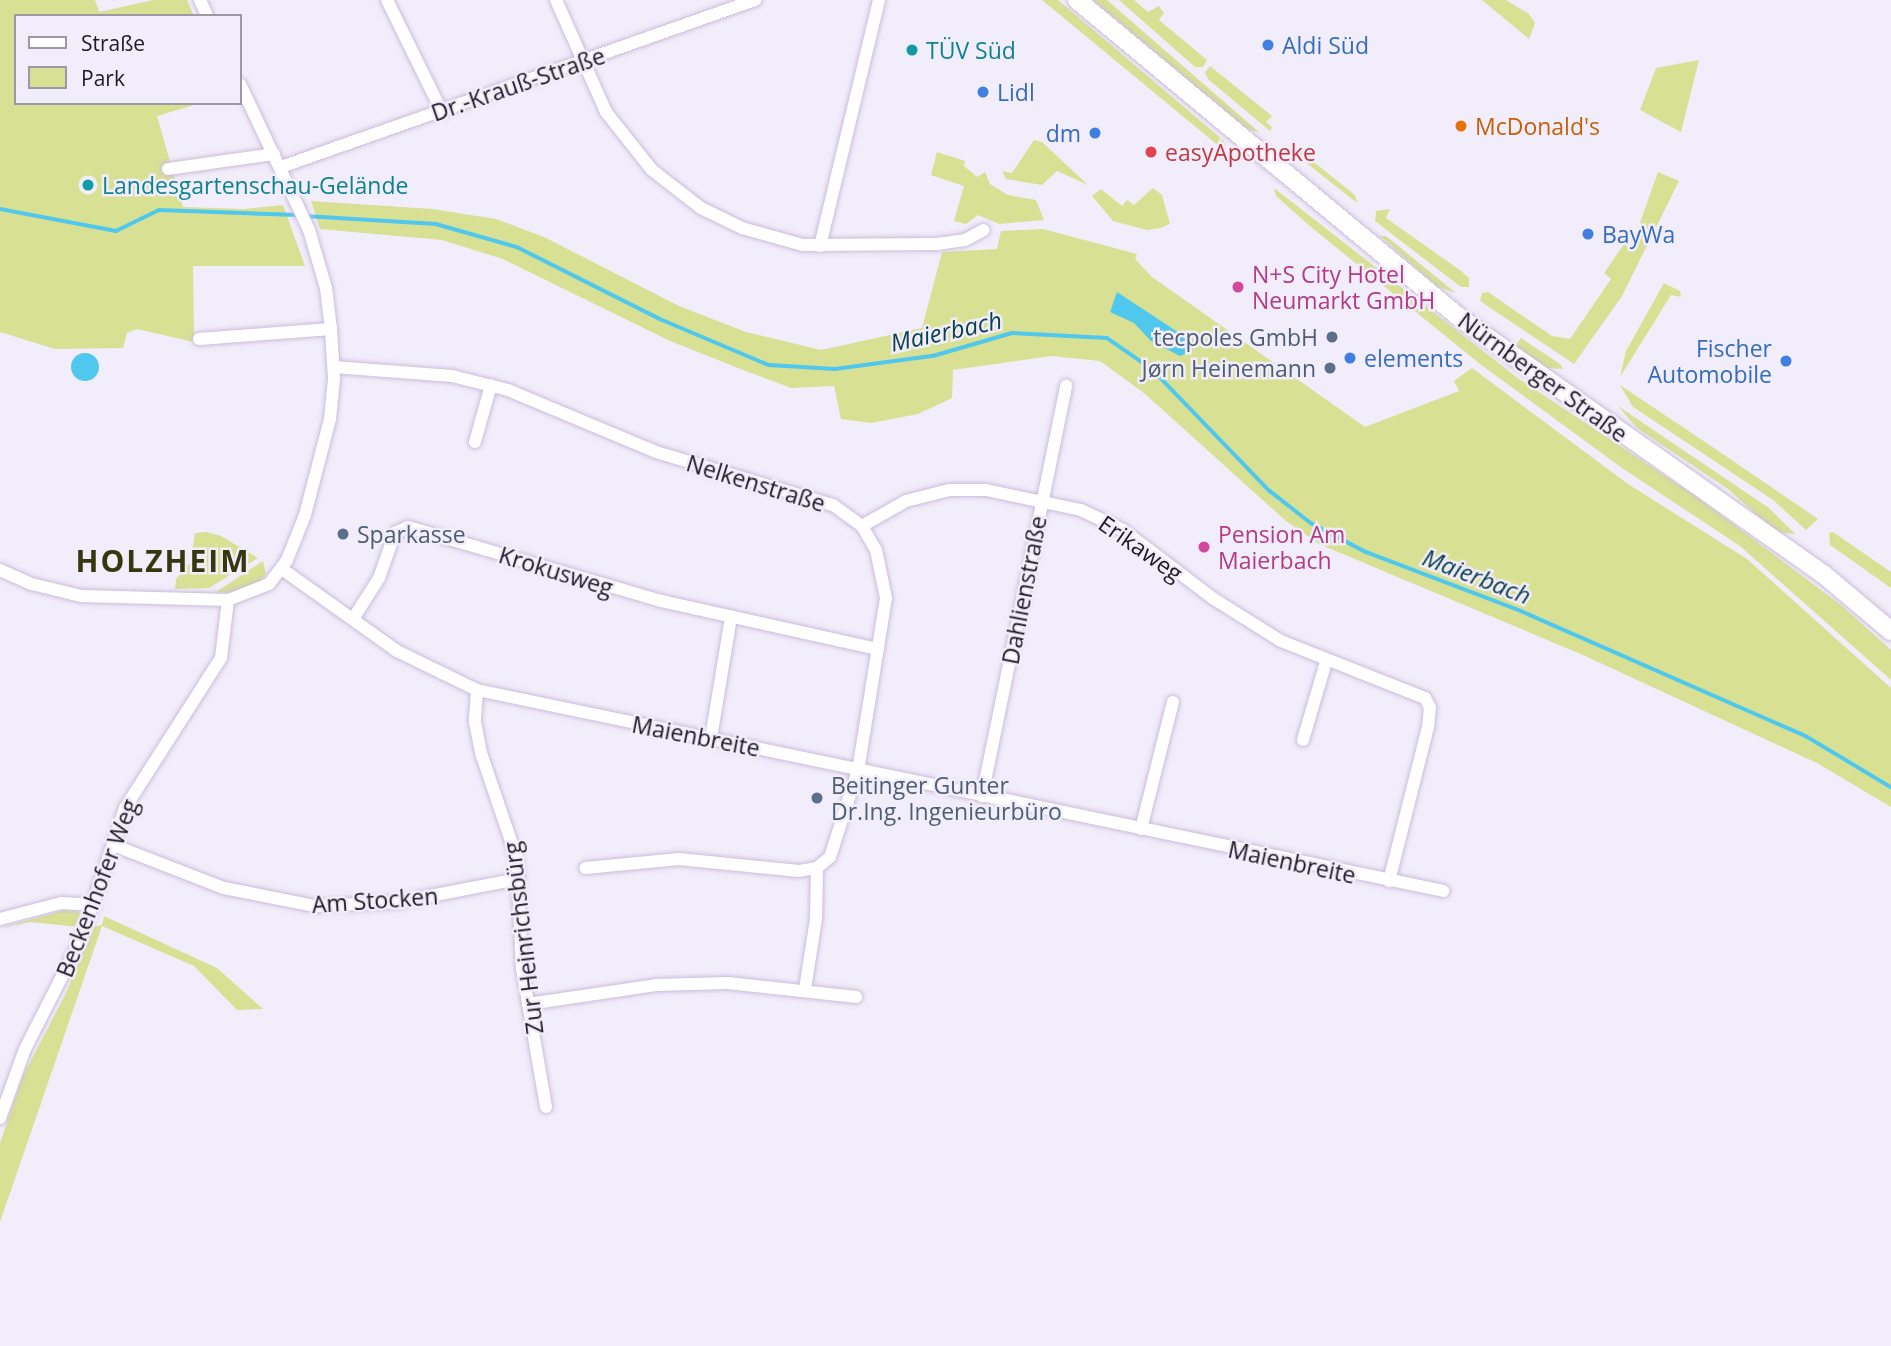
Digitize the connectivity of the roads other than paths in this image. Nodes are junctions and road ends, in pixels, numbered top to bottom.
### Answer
1 (387, 0) edge
2 (556, 0) edge
3 (755, 0) edge
4 (879, 0) edge
5 (1077, 0) edge
6 (582, 63) junction
7 (242, 88) edge
8 (442, 112) junction
9 (274, 154) junction
10 (281, 167) junction
11 (168, 169) dead end
12 (984, 230) dead end
13 (820, 246) junction
14 (331, 329) junction
15 (199, 339) dead end
16 (334, 367) junction
17 (491, 384) junction
18 (1066, 385) dead end
19 (475, 442) dead end
20 (1042, 501) junction
21 (862, 526) junction
22 (282, 569) junction
23 (0, 570) edge
24 (229, 600) junction
25 (731, 617) junction
26 (353, 619) junction
27 (1891, 631) edge
28 (878, 649) junction
29 (1326, 662) junction
30 (477, 690) junction
31 (1173, 702) dead end
32 (711, 738) junction
33 (1303, 740) dead end
34 (858, 770) junction
35 (982, 796) junction
36 (1141, 829) junction
37 (113, 845) junction
38 (585, 867) dead end
39 (817, 868) junction
40 (519, 879) junction
41 (1389, 881) junction
42 (1443, 891) dead end
43 (94, 905) junction
44 (0, 919) edge
45 (804, 989) junction
46 (856, 998) dead end
47 (528, 1004) junction
48 (547, 1108) dead end
49 (0, 1118) edge

1 - 8 street
2 - 6 street
3 - 6 street, Dr.-Krauß-Straße
4 - 13 street
5 - 27 main road, Nürnberger Straße
6 - 8 street, Dr.-Krauß-Straße
6 - 13 street
7 - 9 street
8 - 10 street, Dr.-Krauß-Straße
9 - 10 street
9 - 11 street
10 - 14 street
12 - 13 street
14 - 15 street
14 - 16 street
16 - 17 street, Nelkenstraße
16 - 22 street
17 - 19 street
17 - 21 street, Nelkenstraße
18 - 20 street, Dahlienstraße
20 - 21 street, Erikaweg
20 - 29 street, Erikaweg
20 - 35 street, Dahlienstraße
21 - 28 street
22 - 24 street
22 - 26 street, Maienbreite
23 - 24 street
24 - 37 street, Beckenhofer Weg
25 - 26 street, Krokusweg
25 - 28 street, Krokusweg
25 - 32 street
26 - 30 street, Maienbreite
28 - 34 street
29 - 33 street
29 - 41 street, Erikaweg
30 - 32 street, Maienbreite
30 - 40 street, Zur Heinrichsbürg
31 - 36 street
32 - 34 street, Maienbreite
34 - 35 street, Maienbreite
34 - 39 street
35 - 36 street, Maienbreite
36 - 41 street, Maienbreite
37 - 40 street, Am Stocken
37 - 43 street, Beckenhofer Weg
38 - 39 street
39 - 45 street
40 - 47 street, Zur Heinrichsbürg
41 - 42 street, Maienbreite
43 - 44 street
43 - 49 street, Beckenhofer Weg
45 - 46 street
45 - 47 street
47 - 48 street, Zur Heinrichsbürg

